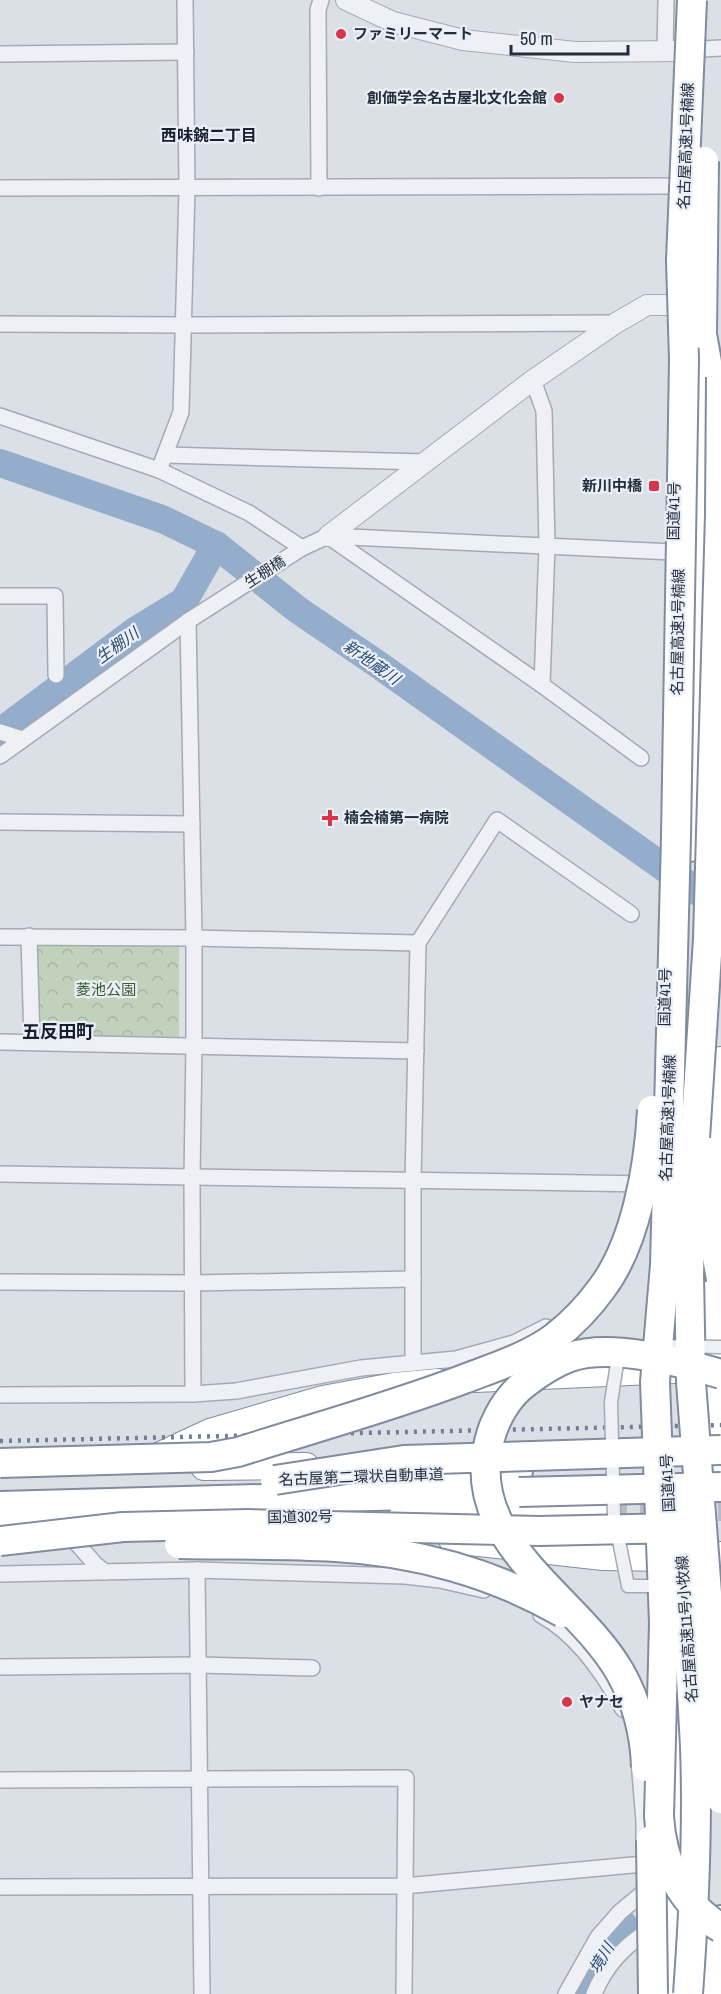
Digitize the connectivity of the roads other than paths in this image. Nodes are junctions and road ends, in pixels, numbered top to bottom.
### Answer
1 (185, 0) edge
2 (321, 0) edge
3 (346, 0) edge
4 (666, 0) edge
5 (682, 0) edge
6 (692, 0) edge
7 (707, 0) edge
8 (721, 48) edge
9 (673, 51) junction
10 (186, 52) junction
11 (0, 54) edge
12 (682, 186) junction
13 (0, 188) edge
14 (320, 188) junction
15 (187, 189) junction
16 (675, 305) junction
17 (616, 323) junction
18 (0, 324) edge
19 (184, 325) junction
20 (711, 328) edge
21 (684, 360) junction
22 (721, 377) edge
23 (533, 380) junction
24 (721, 409) edge
25 (0, 416) edge
26 (165, 455) junction
27 (425, 462) junction
28 (159, 470) junction
29 (328, 536) junction
30 (547, 546) junction
31 (302, 548) junction
32 (673, 552) junction
33 (0, 596) edge
34 (188, 621) junction
35 (56, 675) dead end
36 (542, 686) junction
37 (12, 736) edge
38 (0, 756) edge
39 (641, 758) dead end
40 (0, 822) edge
41 (672, 824) junction
42 (192, 825) junction
43 (631, 914) dead end
44 (29, 936) junction
45 (0, 937) edge
46 (194, 938) junction
47 (708, 939) junction
48 (418, 943) junction
49 (0, 1042) edge
50 (32, 1042) junction
51 (194, 1045) junction
52 (416, 1051) junction
53 (721, 1060) edge
54 (0, 1174) edge
55 (192, 1178) junction
56 (413, 1181) junction
57 (661, 1185) junction
58 (661, 1215) junction
59 (717, 1244) edge
60 (662, 1260) junction
61 (412, 1279) junction
62 (721, 1279) edge
63 (0, 1282) edge
64 (193, 1282) junction
65 (413, 1363) junction
66 (710, 1369) edge
67 (662, 1370) junction
68 (193, 1394) junction
69 (0, 1395) edge
70 (721, 1450) edge
71 (600, 1461) dead end
72 (721, 1462) edge
73 (0, 1463) edge
74 (721, 1467) edge
75 (129, 1469) junction
76 (0, 1472) edge
77 (275, 1480) junction
78 (0, 1486) edge
79 (721, 1487) edge
80 (0, 1506) edge
81 (601, 1511) tunnel mouth
82 (129, 1520) junction
83 (58, 1523) junction
84 (0, 1524) edge
85 (721, 1528) edge
86 (0, 1542) edge
87 (721, 1556) edge
88 (603, 1557) junction
89 (682, 1557) junction
90 (197, 1570) junction
91 (105, 1572) junction
92 (0, 1574) edge
93 (721, 1585) edge
94 (498, 1594) junction
95 (582, 1624) junction
96 (199, 1665) junction
97 (0, 1667) edge
98 (312, 1668) dead end
99 (199, 1778) junction
100 (0, 1780) edge
101 (721, 1799) edge
102 (644, 1864) junction
103 (404, 1886) junction
104 (0, 1887) edge
105 (201, 1887) junction
106 (644, 1892) junction
107 (721, 1920) edge
108 (721, 1928) edge
109 (645, 1933) junction
110 (202, 1994) edge
111 (404, 1994) edge
112 (566, 1994) edge
113 (594, 1994) edge
114 (651, 1994) edge
115 (672, 1994) edge
116 (688, 1994) edge
117 (716, 1994) edge

1 - 10 street
2 - 14 street
3 - 9 street
4 - 9 street
5 - 9 highway, 国道41号
6 - 21 highway, 名古屋高速1号楠線, bridge
7 - 20 highway, bridge
8 - 9 street
9 - 12 highway, 国道41号
10 - 11 street
10 - 15 street
12 - 14 street
12 - 16 highway, 国道41号
13 - 15 street
14 - 15 street
15 - 19 street
16 - 17 street
16 - 20 street
16 - 32 highway, 国道41号
17 - 19 street
17 - 23 street
18 - 19 street
19 - 26 street
20 - 24 highway
21 - 41 highway, 名古屋高速1号楠線, bridge
21 - 60 highway
22 - 47 highway, 名古屋高速1号楠線, bridge
23 - 27 street
23 - 30 street
25 - 28 street
26 - 27 street
26 - 28 street
27 - 29 street
28 - 31 street
29 - 30 street
29 - 31 street, 生棚橋
29 - 36 street
30 - 32 street
30 - 36 street
31 - 34 street, 生棚橋
32 - 41 highway, 国道41号
33 - 35 street
34 - 37 street, 生棚橋
34 - 42 street
36 - 39 street
37 - 38 street, 生棚橋
40 - 42 street
41 - 57 highway, 国道41号
41 - 60 highway, 名古屋高速1号楠線, bridge
41 - 73 highway, bridge
42 - 46 street
43 - 48 street
44 - 45 street
44 - 46 street
44 - 50 street
46 - 48 street
46 - 51 street
47 - 62 highway, bridge
47 - 66 highway, 名古屋高速1号楠線, bridge
48 - 52 street
49 - 50 street
50 - 51 street
51 - 52 street
51 - 55 street
52 - 56 street
53 - 59 highway
54 - 55 street
55 - 56 street
55 - 64 street
56 - 57 street
56 - 61 street
57 - 58 highway, 国道41号
58 - 60 highway, 国道41号
58 - 65 street
59 - 66 highway
60 - 67 highway, 国道41号
60 - 108 highway, bridge
60 - 116 highway, 名古屋高速11号小牧線, bridge
61 - 64 street
61 - 65 street
63 - 64 street
64 - 68 street
65 - 68 street
66 - 67 highway
66 - 72 highway
66 - 87 highway, bridge
66 - 89 highway
66 - 93 street, bridge
66 - 95 highway, bridge
66 - 101 highway, 名古屋高速11号小牧線, bridge
67 - 75 highway
67 - 89 highway, 国道41号
68 - 69 street
70 - 77 highway, bridge
71 - 75 highway
74 - 77 highway, 名古屋第二環状自動車道, bridge
75 - 76 highway
77 - 78 highway, 名古屋第二環状自動車道
79 - 80 highway, 名古屋第二環状自動車道, bridge
81 - 82 highway, 国道302号
82 - 83 highway, 国道302号
82 - 88 highway
83 - 84 highway, 国道302号
83 - 91 street
85 - 86 highway, bridge
86 - 95 highway, bridge
87 - 89 highway
88 - 89 highway
88 - 94 street
89 - 115 highway
90 - 91 street
90 - 94 street
90 - 96 street
91 - 92 street
94 - 102 street
95 - 114 highway, bridge
96 - 97 street
96 - 98 street
96 - 99 street
99 - 100 street
99 - 103 street
99 - 105 street
102 - 103 street
102 - 106 street
103 - 105 street
103 - 111 street
104 - 105 street
105 - 110 street
106 - 109 street
106 - 112 street
107 - 117 highway
109 - 113 street
109 - 114 street

